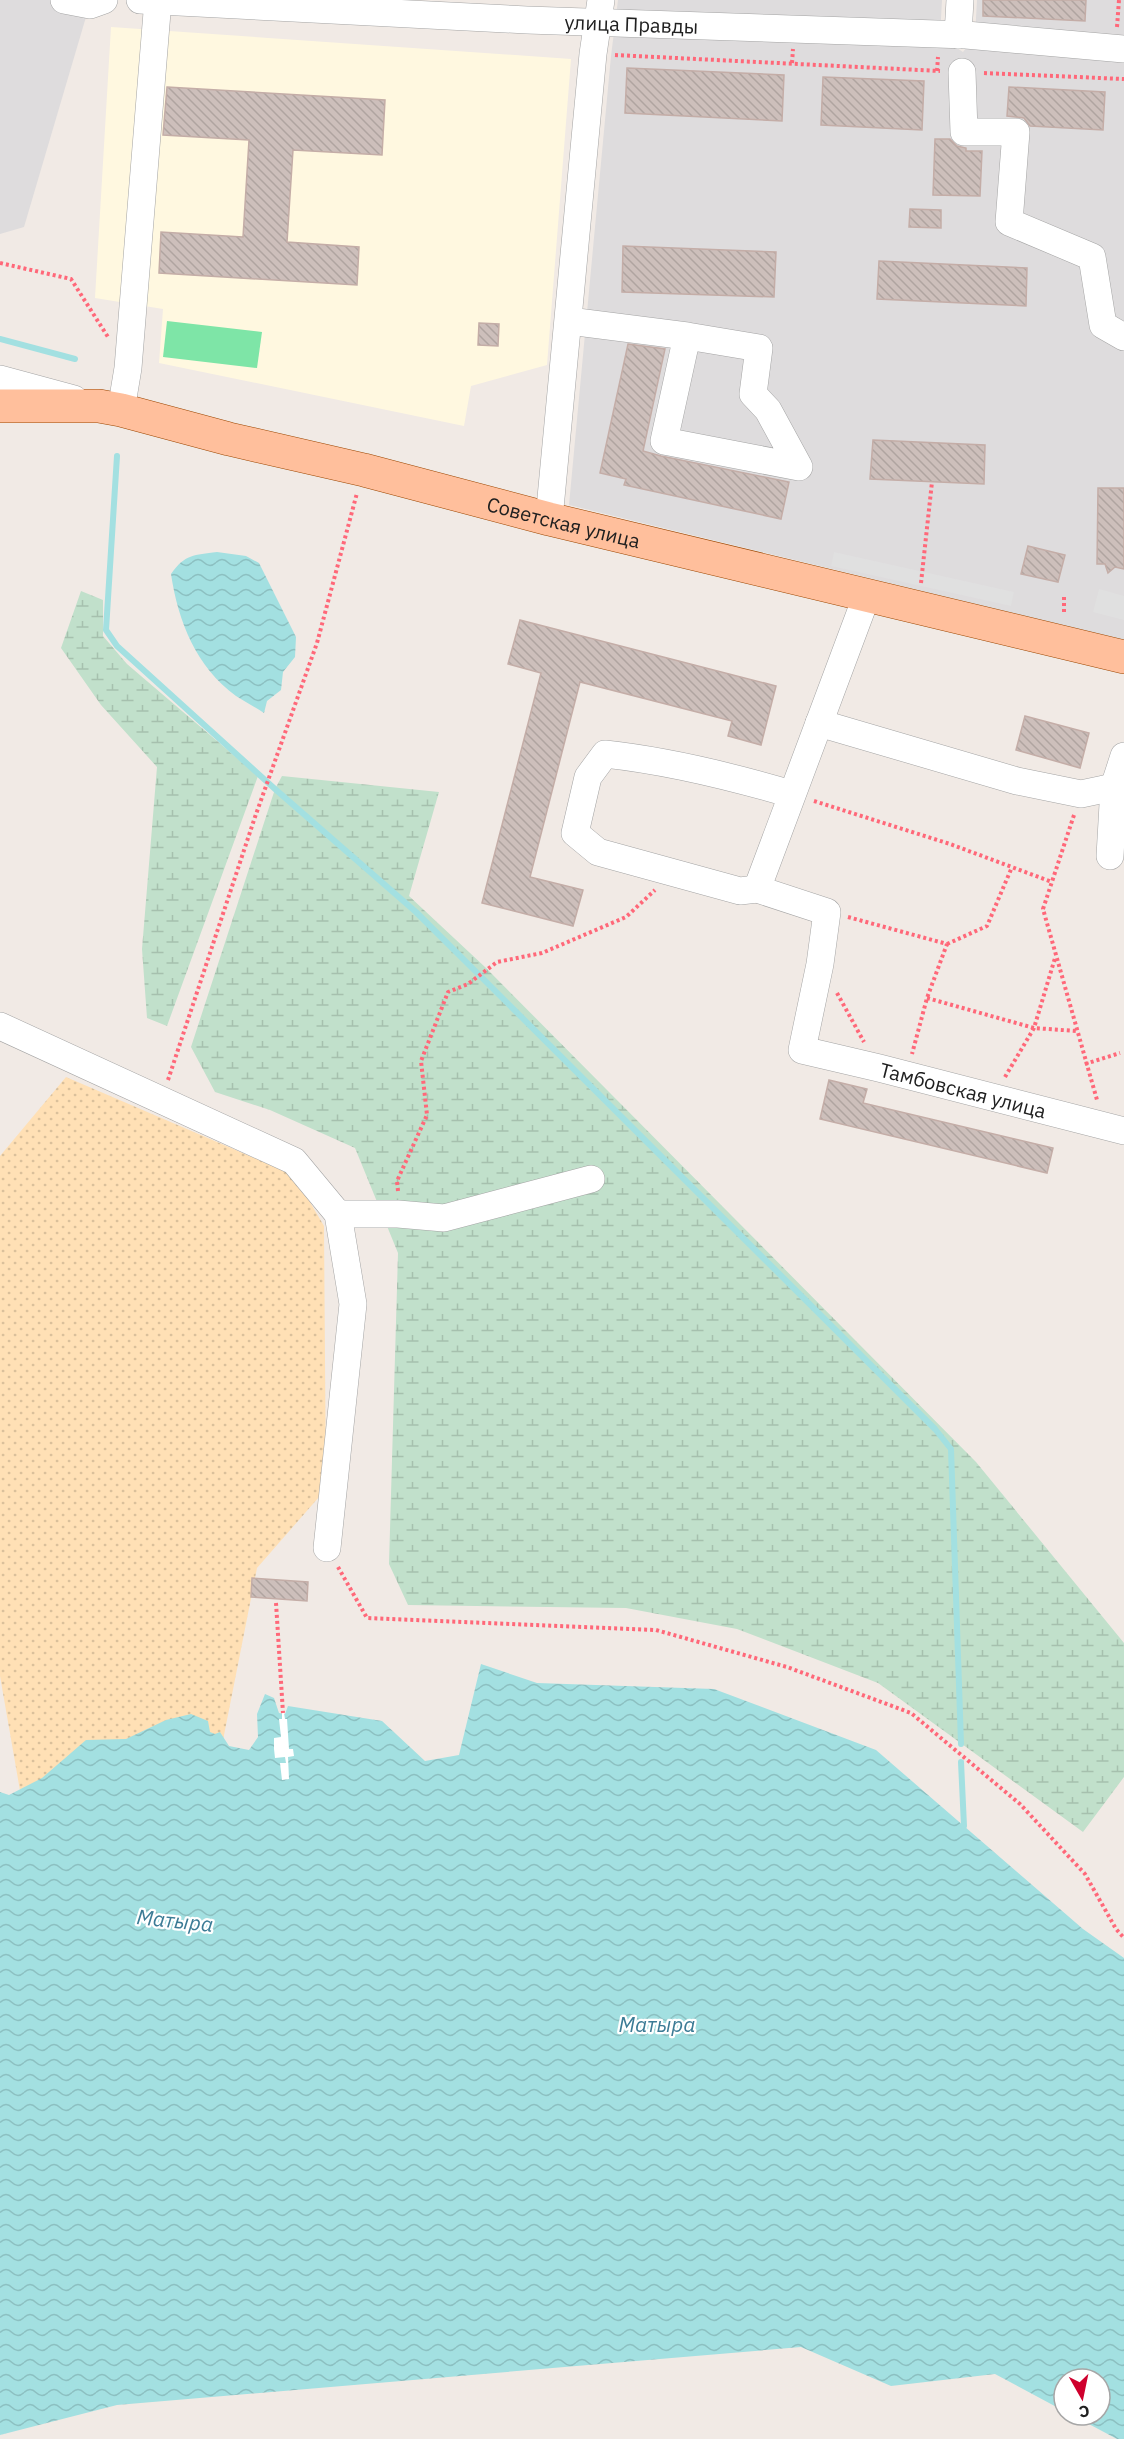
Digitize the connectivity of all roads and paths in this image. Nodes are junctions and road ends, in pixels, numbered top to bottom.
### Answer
1 (64, 0) edge
2 (104, 0) edge
3 (140, 0) edge
4 (158, 0) edge
5 (960, 0) edge
6 (234, 2) edge
7 (528, 10) edge
8 (599, 11) edge
9 (958, 35) junction
10 (1124, 49) edge
11 (593, 54) junction
12 (962, 72) junction
13 (1124, 79) edge
14 (0, 263) edge
15 (569, 321) junction
16 (687, 336) junction
17 (1124, 336) edge
18 (128, 368) junction
19 (0, 379) edge
20 (0, 406) edge
21 (110, 408) junction
22 (364, 470) junction
23 (932, 482) dead end
24 (549, 519) junction
25 (867, 595) junction
26 (1064, 595) dead end
27 (918, 607) junction
28 (1064, 612) dead end
29 (1124, 657) edge
30 (819, 723) junction
31 (1124, 756) edge
32 (1114, 787) junction
33 (791, 794) junction
34 (1081, 794) junction
35 (1110, 856) dead end
36 (1012, 867) junction
37 (673, 873) junction
38 (1052, 882) junction
39 (758, 889) junction
40 (827, 912) junction
41 (947, 944) junction
42 (1056, 956) junction
43 (820, 964) junction
44 (927, 998) junction
45 (0, 1026) edge
46 (1034, 1028) junction
47 (1076, 1031) junction
48 (1120, 1053) dead end
49 (1085, 1064) junction
50 (879, 1068) junction
51 (906, 1076) junction
52 (993, 1099) junction
53 (161, 1100) junction
54 (1114, 1128) edge
55 (591, 1179) dead end
56 (338, 1214) junction
57 (398, 1214) junction
58 (327, 1548) joint
59 (276, 1603) dead end
60 (283, 1713) dead end
61 (1124, 1938) edge

1 - 2 street
3 - 4 street, улица Правды
4 - 6 street, улица Правды
4 - 18 street
5 - 9 street
6 - 7 street, улица Правды
7 - 8 street, улица Правды
8 - 9 street, улица Правды
8 - 11 street
9 - 10 street, улица Правды
11 - 12 path
11 - 15 street
12 - 13 path
12 - 17 street
14 - 18 path
15 - 16 street
15 - 24 street
16 - 16 street
18 - 21 street
19 - 21 street
20 - 21 main road, Советская улица
21 - 22 main road, Советская улица
22 - 24 main road, Советская улица
22 - 53 path
23 - 27 path
24 - 25 main road, Советская улица
25 - 27 main road, Советская улица
25 - 30 street
26 - 28 path
27 - 29 main road, Советская улица
30 - 33 street
30 - 34 street
31 - 32 street
32 - 34 street
32 - 35 street
33 - 36 path
33 - 37 street
33 - 39 street
34 - 38 path
36 - 38 path
36 - 41 path
37 - 39 street
37 - 57 path
38 - 42 path
39 - 40 street
40 - 41 path
40 - 43 street
41 - 44 path
42 - 46 path
42 - 47 path
43 - 50 path
43 - 50 street, Тамбовская улица
44 - 46 path
44 - 51 path
45 - 53 street
46 - 47 path
46 - 52 path
47 - 49 path
48 - 49 path
49 - 54 path
50 - 51 street, Тамбовская улица
51 - 52 street, Тамбовская улица
52 - 54 street, Тамбовская улица
53 - 56 street
55 - 57 street
56 - 57 street
56 - 58 street
58 - 61 path
59 - 60 path

